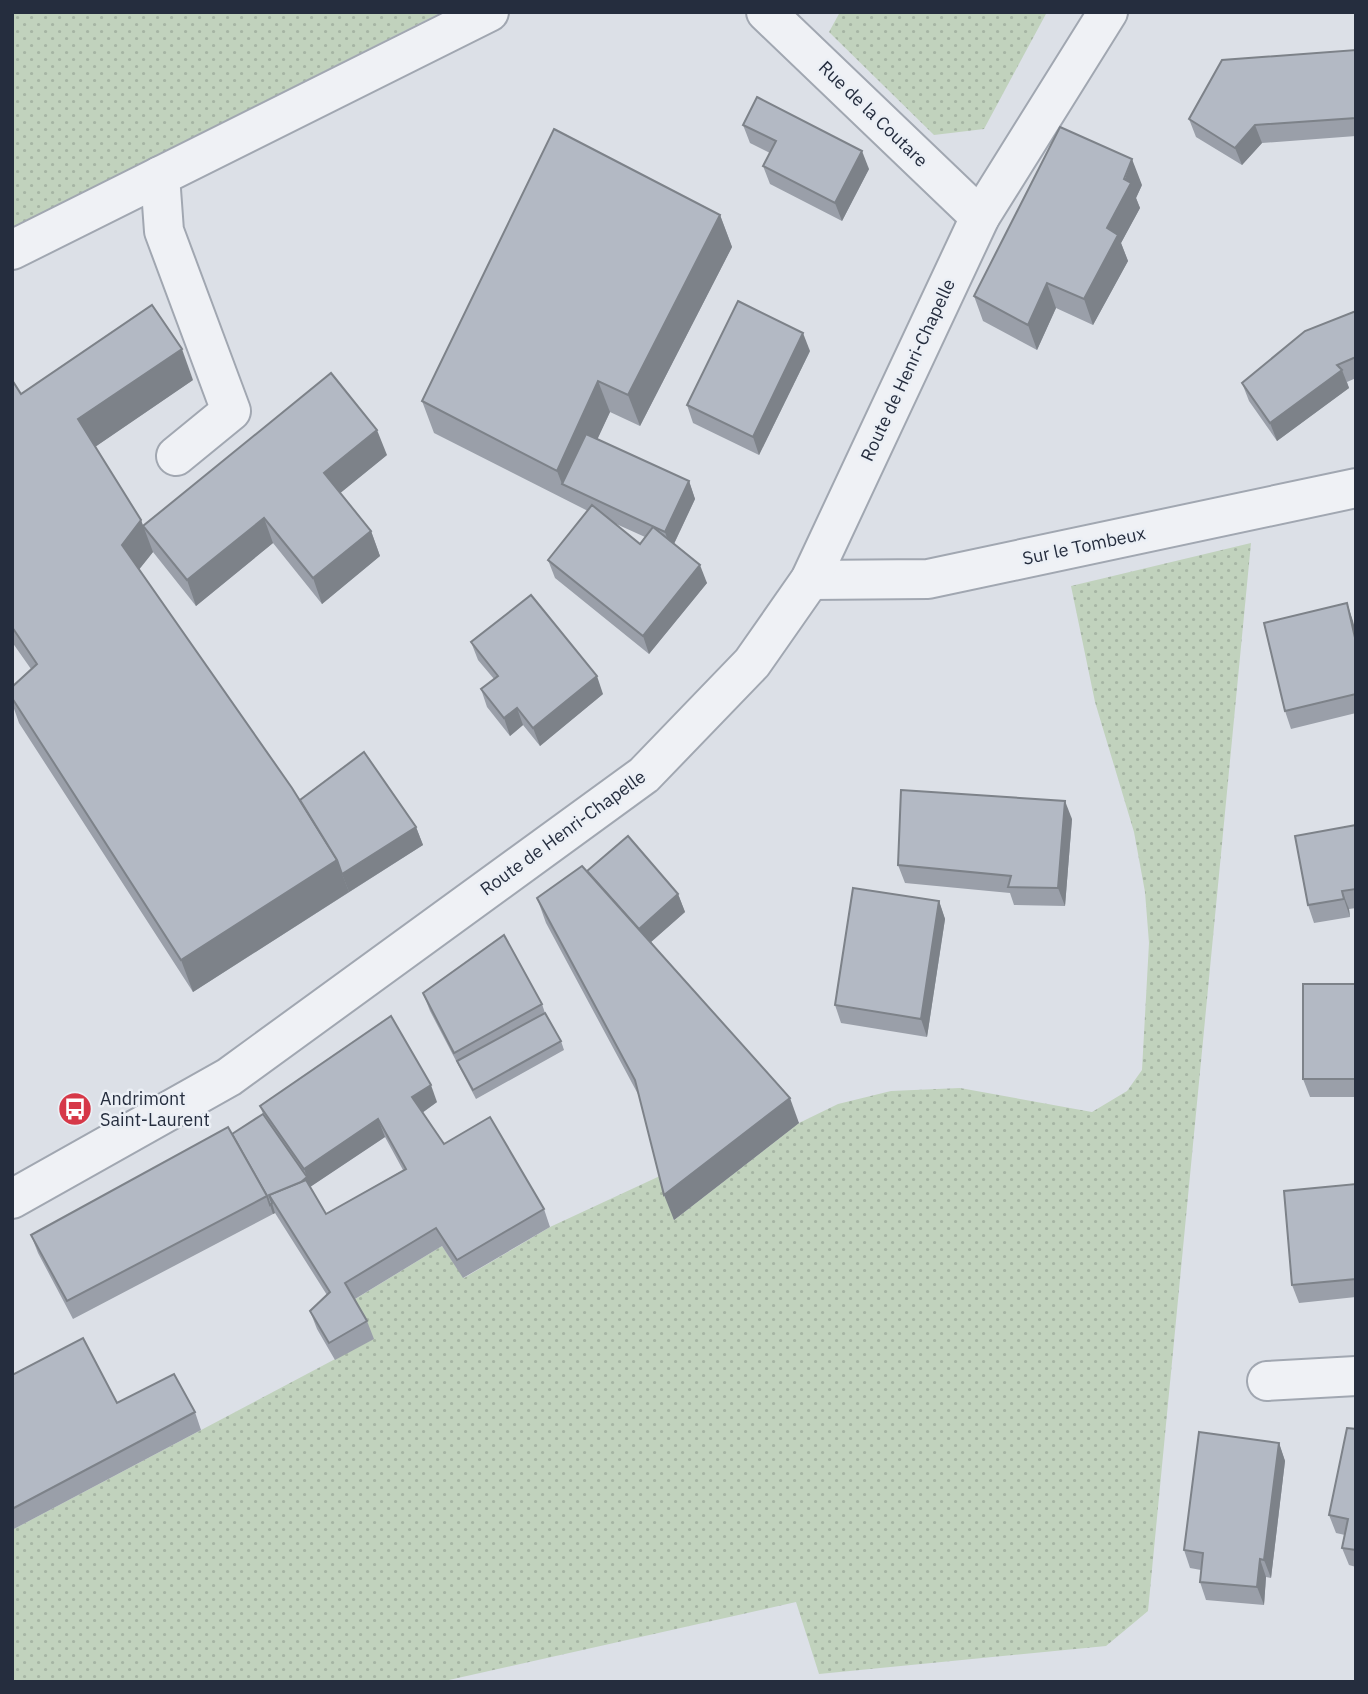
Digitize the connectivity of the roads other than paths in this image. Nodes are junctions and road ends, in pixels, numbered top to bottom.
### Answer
1 (489, 12) edge
2 (766, 12) edge
3 (1108, 12) edge
4 (160, 176) junction
5 (980, 217) junction
6 (12, 250) edge
7 (176, 456) dead end
8 (1356, 488) edge
9 (810, 580) junction
10 (12, 1199) edge
11 (1356, 1376) edge
12 (1267, 1381) dead end

1 - 4 street
2 - 5 street, Rue de la Coutare
3 - 5 street, Route de Henri-Chapelle
4 - 6 street
4 - 7 street
5 - 9 street, Route de Henri-Chapelle
8 - 9 street, Sur le Tombeux
9 - 10 street, Route de Henri-Chapelle
11 - 12 street

